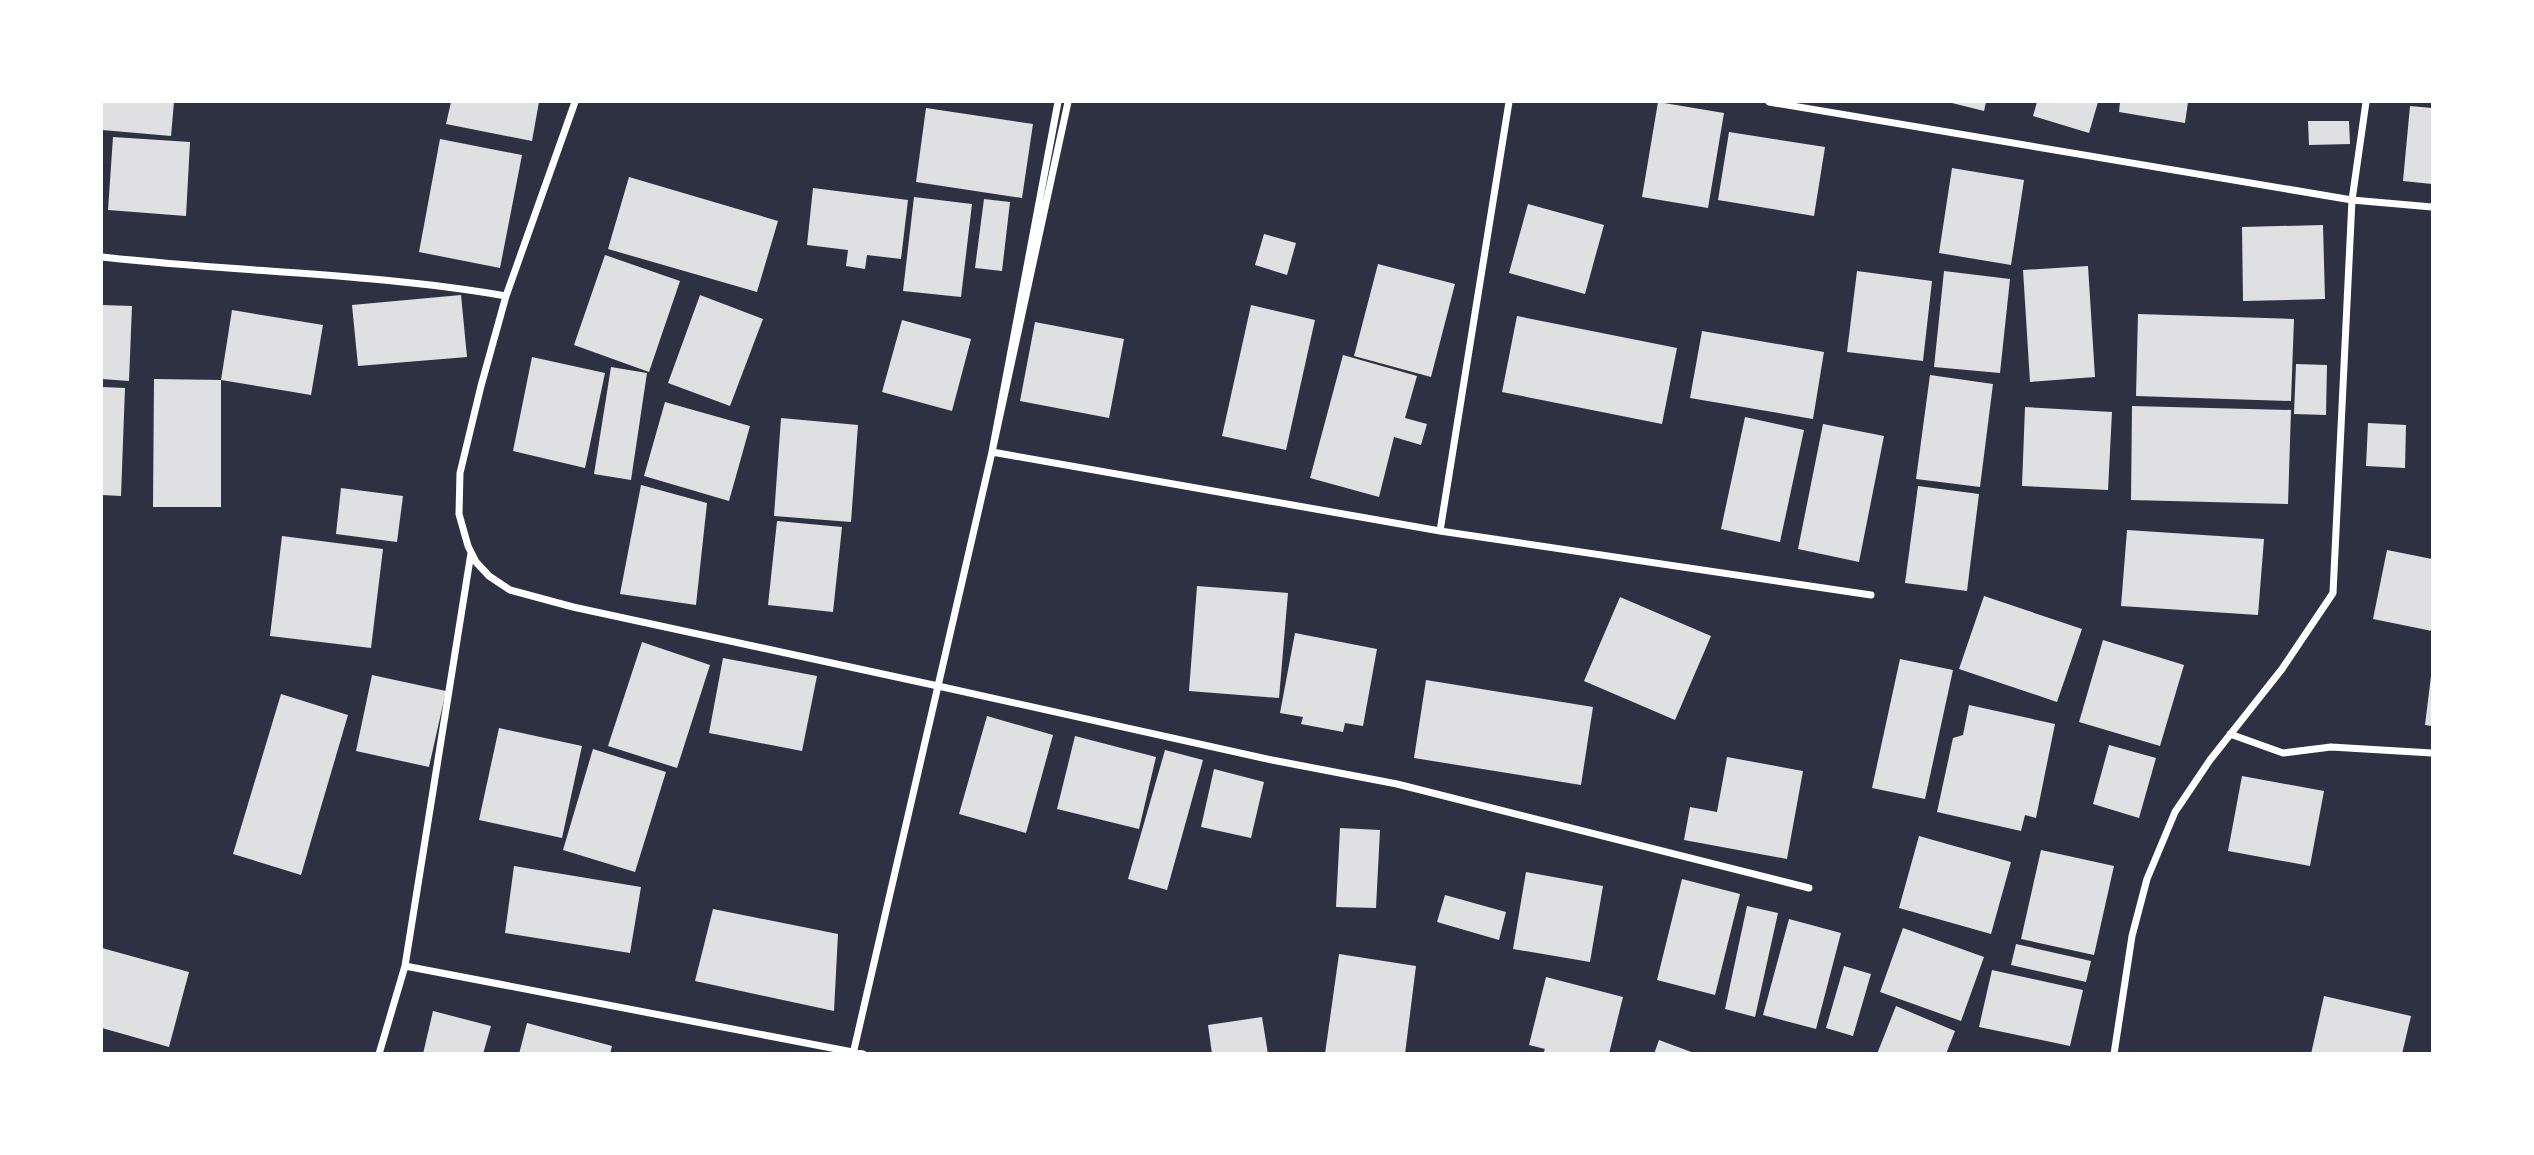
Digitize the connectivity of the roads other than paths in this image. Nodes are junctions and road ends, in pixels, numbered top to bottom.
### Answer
1 (575, 102) edge
2 (1058, 102) edge
3 (1068, 102) edge
4 (1508, 102) edge
5 (1769, 102) edge
6 (2366, 102) edge
7 (2351, 200) junction
8 (2432, 208) edge
9 (102, 257) edge
10 (506, 296) junction
11 (992, 452) junction
12 (1440, 531) junction
13 (471, 553) junction
14 (1871, 595) dead end
15 (938, 686) junction
16 (2230, 734) junction
17 (2432, 753) edge
18 (1810, 888) dead end
19 (405, 966) junction
20 (853, 1052) edge
21 (379, 1054) edge
22 (863, 1054) edge
23 (2114, 1054) edge

1 - 10 street
2 - 11 street
3 - 11 street
4 - 12 street
5 - 7 street
6 - 7 street
7 - 8 street
7 - 16 street
9 - 10 street
10 - 13 street
11 - 12 street
11 - 15 street
12 - 14 street
13 - 15 street
13 - 19 street
15 - 18 street
15 - 20 street
16 - 17 street
16 - 23 street
19 - 20 street
19 - 21 street
20 - 22 street

